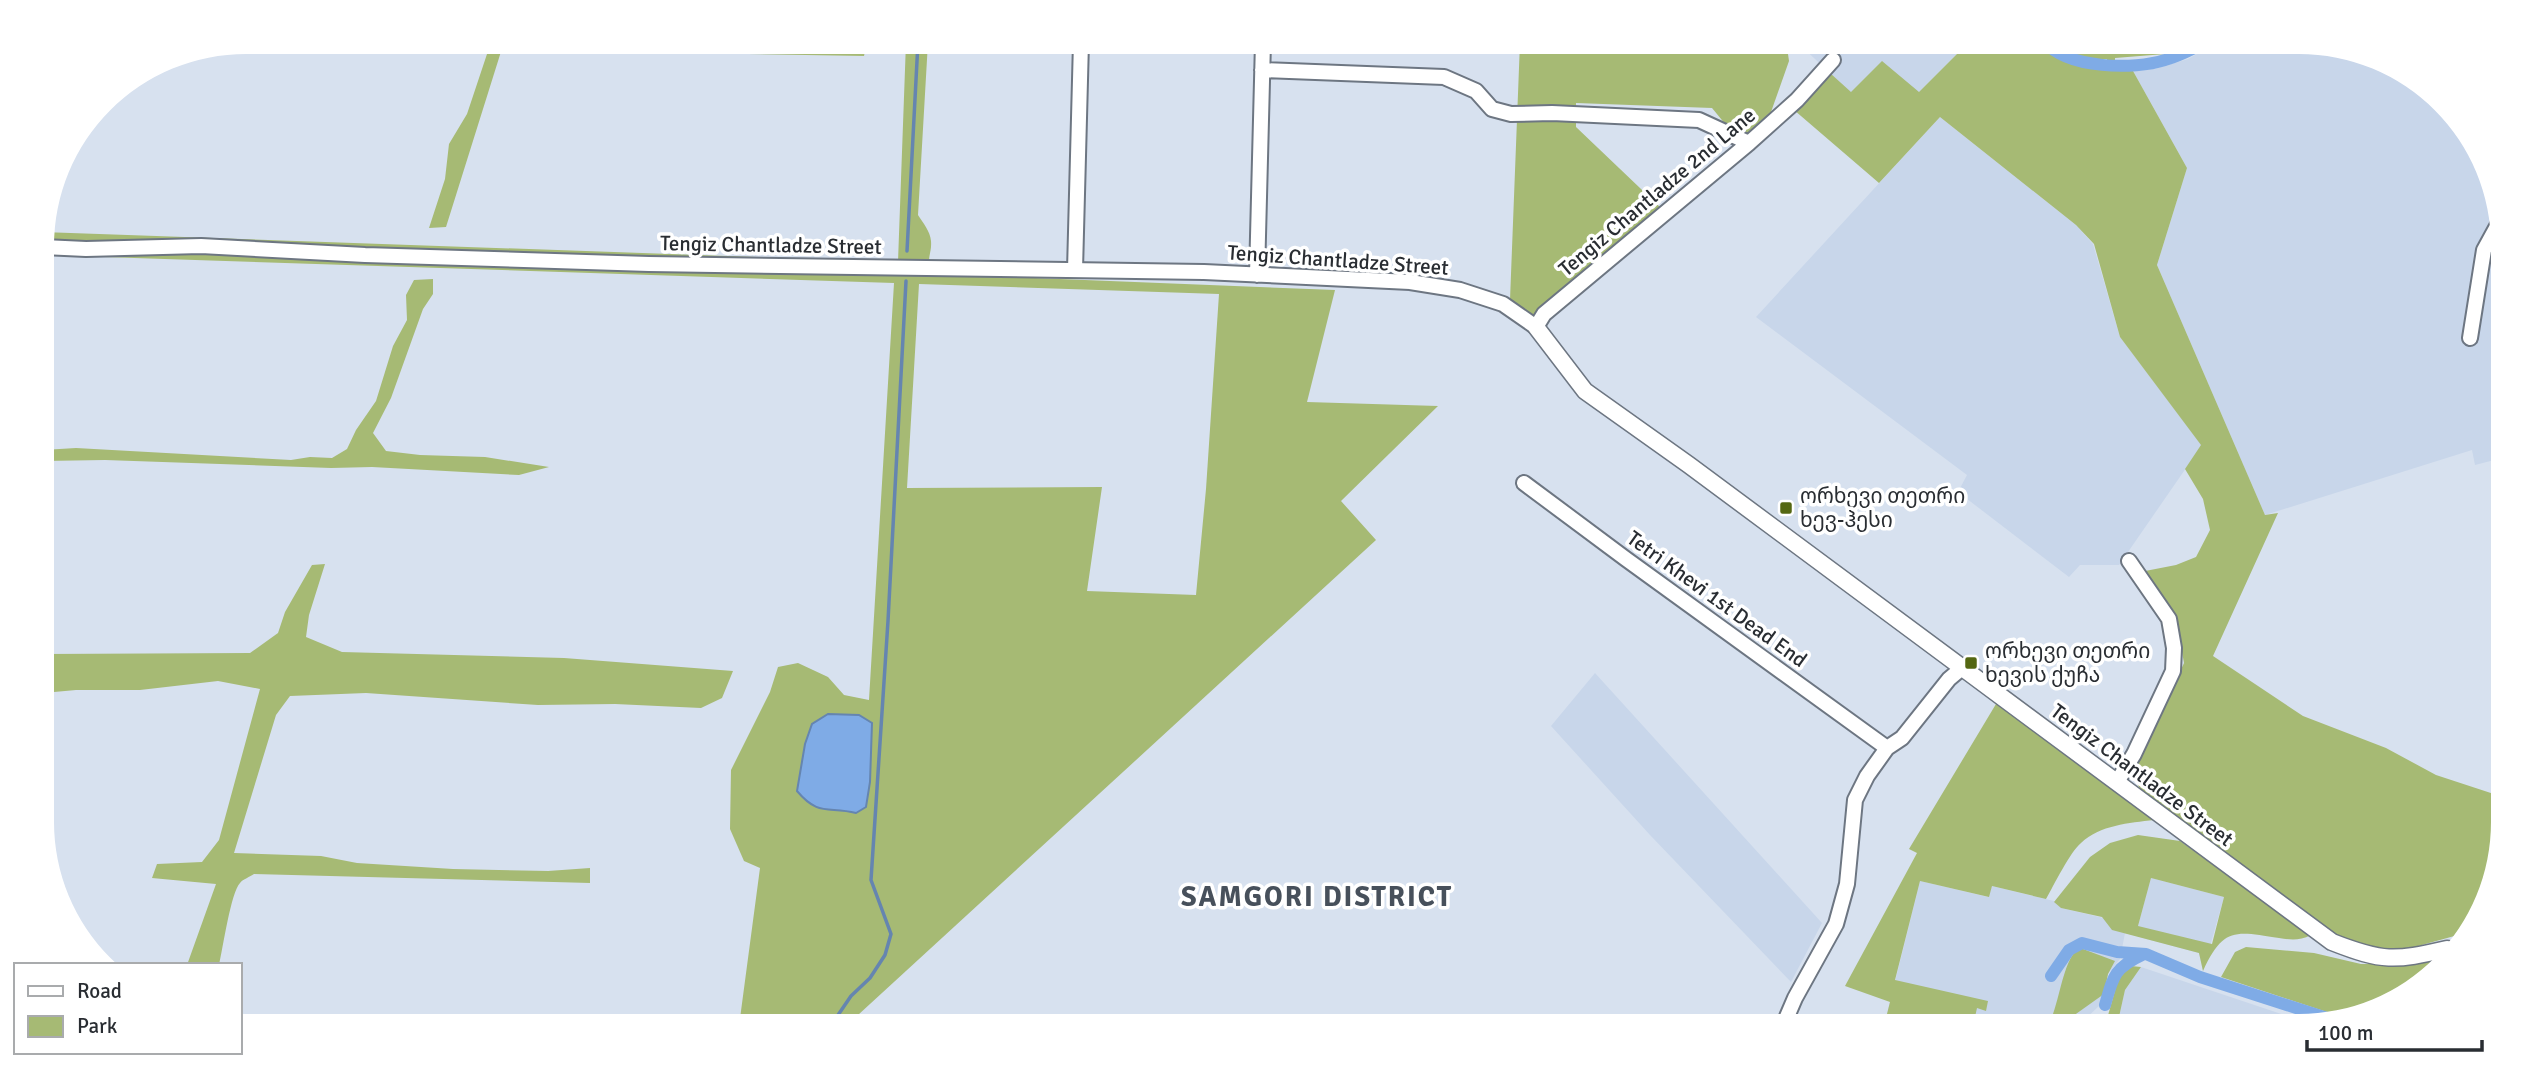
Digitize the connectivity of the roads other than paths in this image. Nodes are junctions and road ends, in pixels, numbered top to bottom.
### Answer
1 (1081, 54) edge
2 (1263, 54) edge
3 (1833, 60) dead end
4 (1262, 70) junction
5 (1749, 143) junction
6 (2490, 238) edge
7 (55, 248) edge
8 (1075, 270) junction
9 (1256, 275) junction
10 (1536, 327) junction
11 (2470, 338) dead end
12 (1524, 482) dead end
13 (2129, 561) dead end
14 (1962, 668) junction
15 (1887, 748) junction
16 (2117, 782) junction
17 (2442, 950) edge
18 (1788, 1013) edge

1 - 8 street
2 - 4 street
3 - 5 street, Tengiz Chantladze 2nd Lane
4 - 5 street
4 - 9 street
5 - 10 street, Tengiz Chantladze 2nd Lane
6 - 11 street
7 - 8 street, Tengiz Chantladze Street
8 - 9 street, Tengiz Chantladze Street
9 - 10 street, Tengiz Chantladze Street
10 - 14 street, Tengiz Chantladze Street
12 - 15 street, Tetri Khevi 1st Dead End
13 - 16 street
14 - 15 street
14 - 16 street, Tengiz Chantladze Street
15 - 18 street
16 - 17 street, Tengiz Chantladze Street

